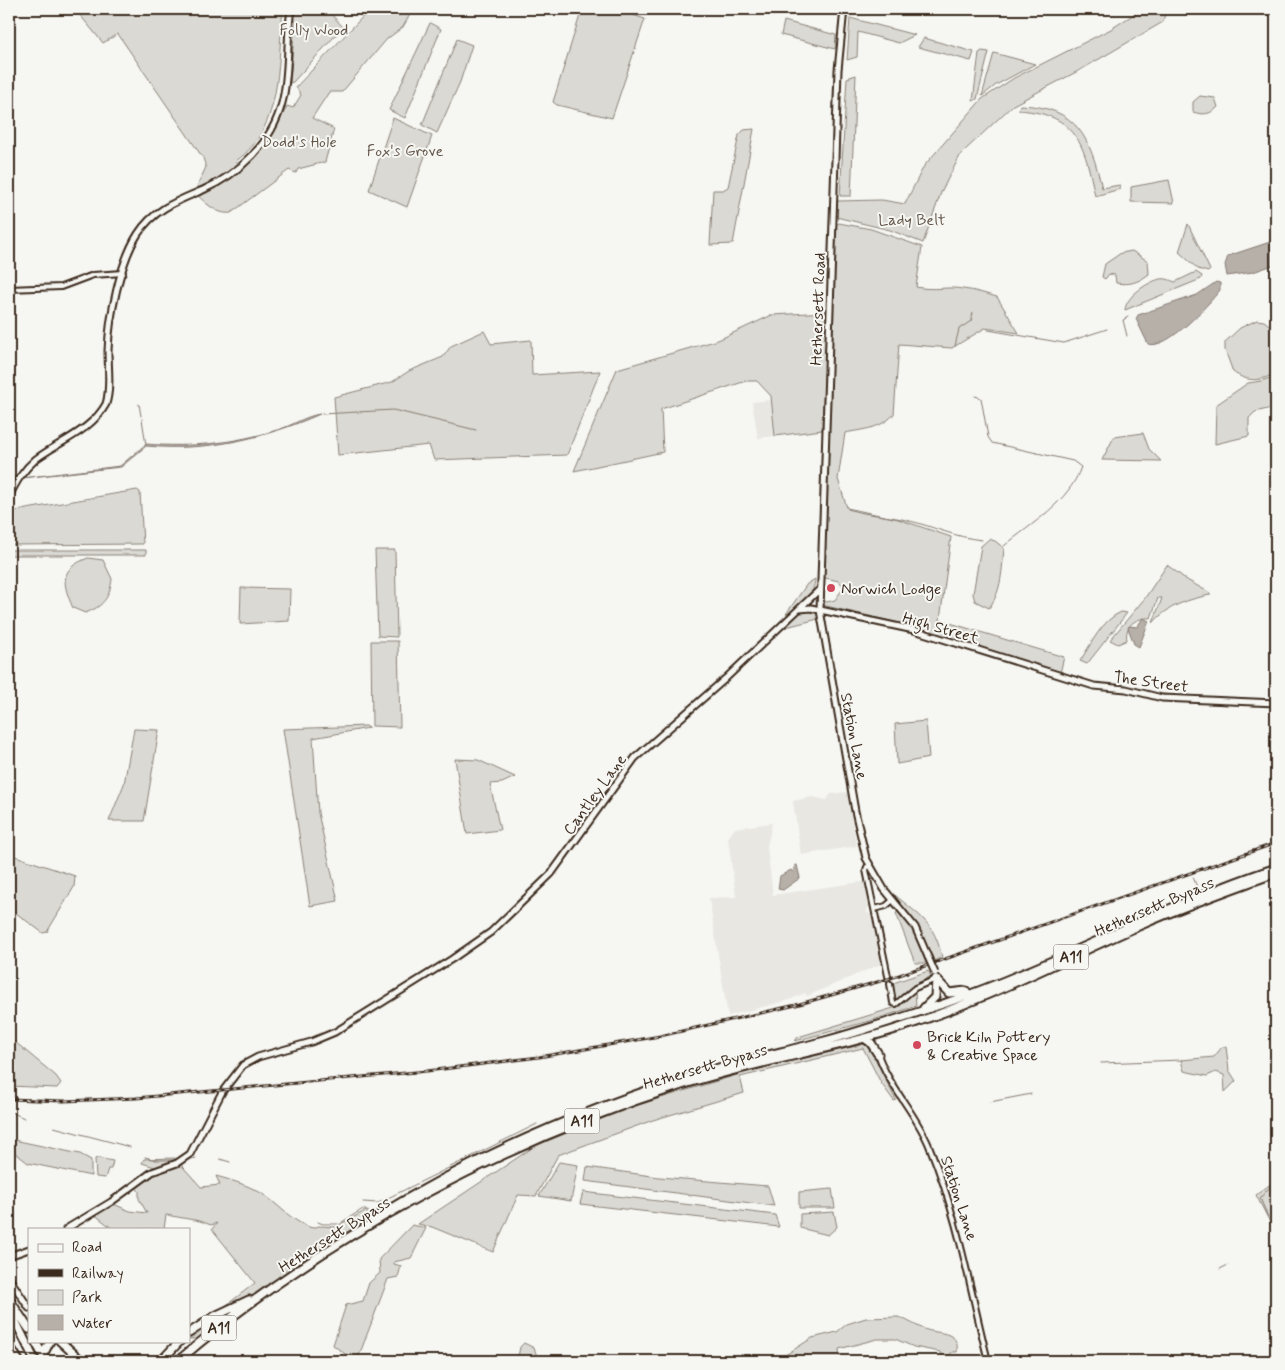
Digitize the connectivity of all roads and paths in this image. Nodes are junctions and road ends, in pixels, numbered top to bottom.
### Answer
1 (291, 9) edge
2 (844, 9) edge
3 (123, 273) junction
4 (9, 289) edge
5 (9, 497) edge
6 (819, 590) junction
7 (800, 609) junction
8 (820, 610) junction
9 (1054, 674) joint
10 (1276, 703) edge
11 (870, 866) junction
12 (1276, 868) edge
13 (1276, 873) edge
14 (893, 900) junction
15 (875, 909) junction
16 (888, 976) dead end
17 (935, 976) junction
18 (890, 984) dead end
19 (993, 984) junction
20 (904, 1017) junction
21 (881, 1033) junction
22 (864, 1038) junction
23 (878, 1054) junction
24 (68, 1228) edge
25 (28, 1249) edge
26 (9, 1256) edge
27 (9, 1278) edge
28 (9, 1298) edge
29 (28, 1306) edge
30 (9, 1308) edge
31 (28, 1327) edge
32 (190, 1333) edge
33 (37, 1342) edge
34 (50, 1342) edge
35 (61, 1342) edge
36 (179, 1342) edge
37 (9, 1345) edge
38 (45, 1358) edge
39 (19, 1361) edge
40 (35, 1361) edge
41 (82, 1361) edge
42 (161, 1361) edge
43 (178, 1361) edge
44 (988, 1361) edge

1 - 3 street
2 - 6 street, Hethersett Road
3 - 4 street
3 - 5 street
6 - 7 street, Cantley Lane
6 - 8 street, Hethersett Road
7 - 8 street
7 - 24 street, Cantley Lane
8 - 9 street, High Street
8 - 11 street, Station Lane
9 - 10 street, The Street
11 - 14 street, Station Lane
11 - 15 street, Station Lane
12 - 19 highway, Hethersett Bypass / A11
13 - 21 highway, Hethersett Bypass / A11
14 - 15 street
14 - 17 street, Station Lane, bridge
15 - 16 street, Station Lane
17 - 18 street
17 - 19 highway, A11
17 - 20 highway, A11
19 - 20 highway, Hethersett Bypass / A11
20 - 32 highway, Hethersett Bypass / A11
21 - 22 highway, Hethersett Bypass / A11
21 - 23 highway
22 - 23 highway
22 - 43 highway, Hethersett Bypass / A11
23 - 44 street, Station Lane
25 - 26 street
27 - 29 street
28 - 31 highway
30 - 40 highway
33 - 38 highway
34 - 38 highway
35 - 41 highway
36 - 42 highway, A11
37 - 39 highway

